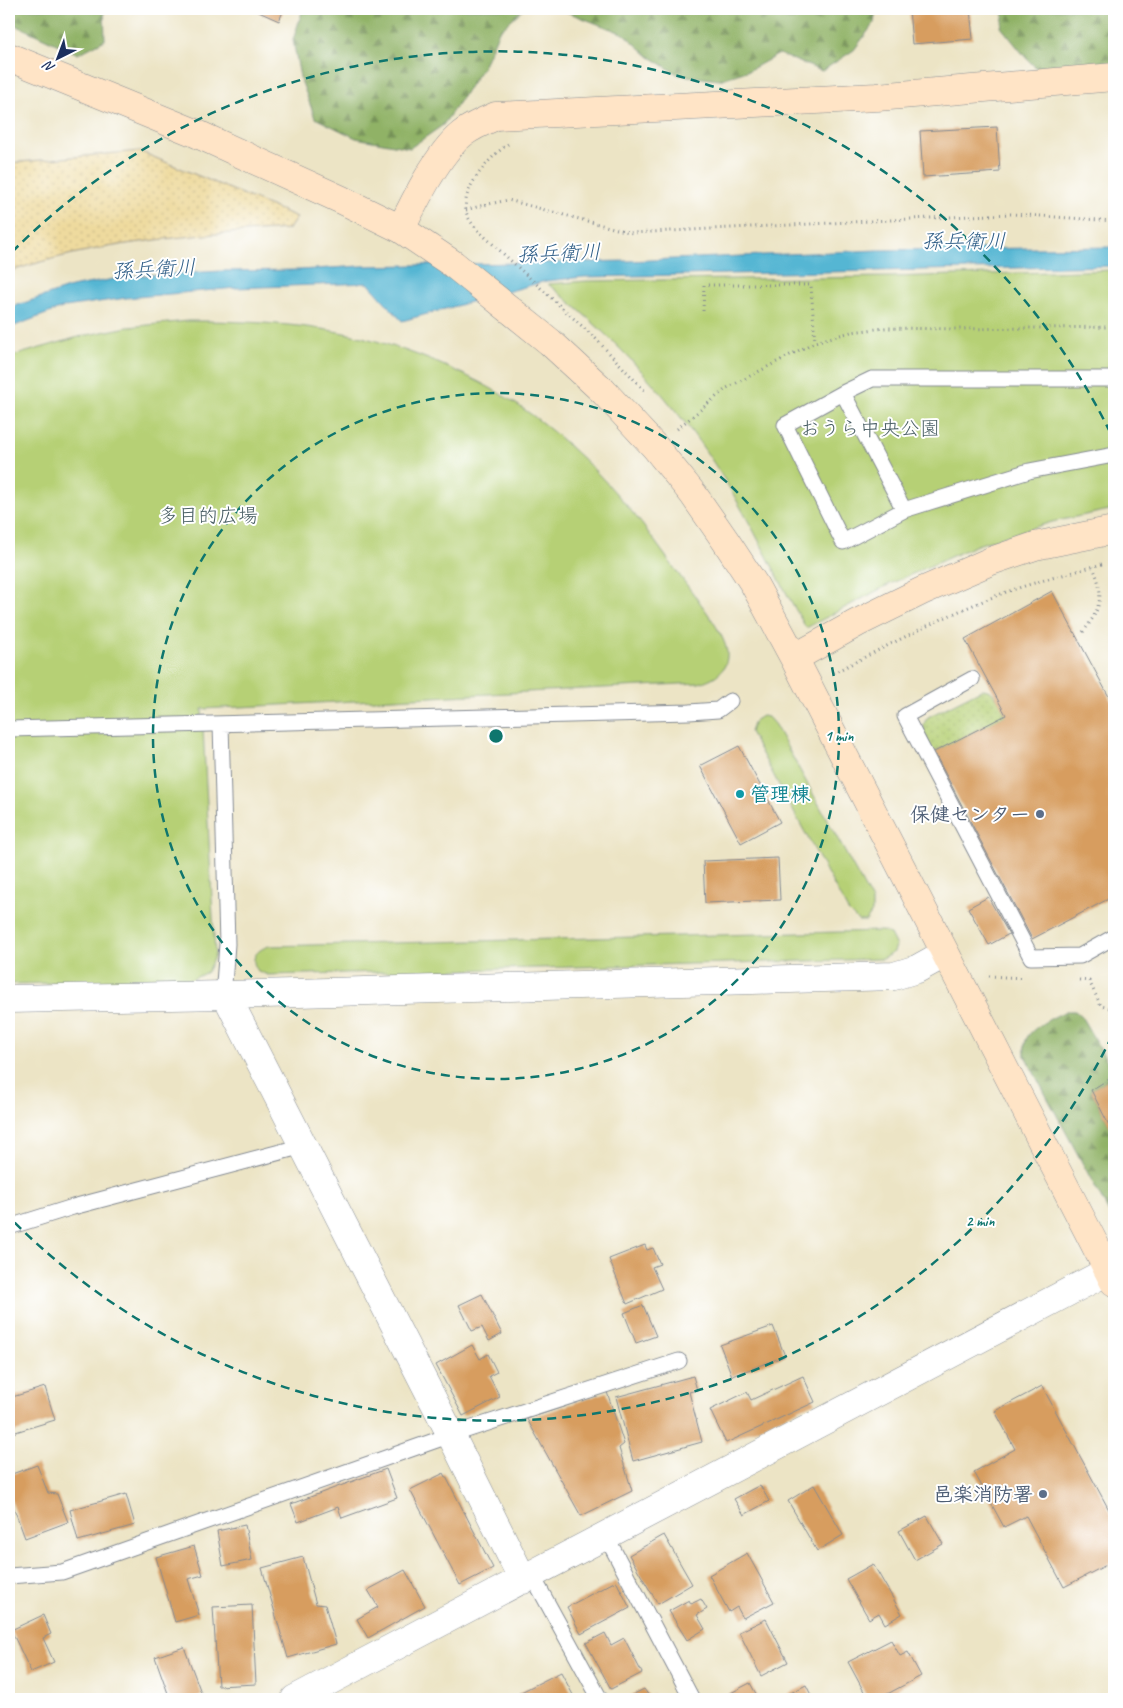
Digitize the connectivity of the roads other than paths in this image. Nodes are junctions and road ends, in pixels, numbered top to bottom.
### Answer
1 (9, 58) edge
2 (1114, 77) edge
3 (401, 229) junction
4 (1114, 379) edge
5 (843, 393) junction
6 (1114, 455) edge
7 (904, 510) junction
8 (1114, 530) edge
9 (794, 658) junction
10 (972, 679) dead end
11 (730, 700) dead end
12 (221, 724) junction
13 (9, 729) edge
14 (1114, 937) edge
15 (944, 954) junction
16 (225, 990) junction
17 (9, 999) edge
18 (303, 1146) junction
19 (9, 1227) edge
20 (1111, 1277) edge
21 (679, 1361) dead end
22 (451, 1435) junction
23 (606, 1536) junction
24 (9, 1576) edge
25 (527, 1577) junction
26 (296, 1699) edge
27 (600, 1699) edge
28 (692, 1699) edge

1 - 3 street
2 - 3 street
3 - 9 street
4 - 5 lane
5 - 7 lane
5 - 7 lane
6 - 7 lane
8 - 9 street
9 - 15 street
10 - 14 lane
11 - 12 lane
12 - 13 lane
12 - 16 lane
15 - 16 street
15 - 20 street
16 - 17 street
16 - 18 street
18 - 19 lane
18 - 22 street
20 - 23 street
21 - 22 lane
22 - 24 lane
22 - 25 street
23 - 25 street
23 - 28 lane
25 - 26 street
25 - 27 lane

